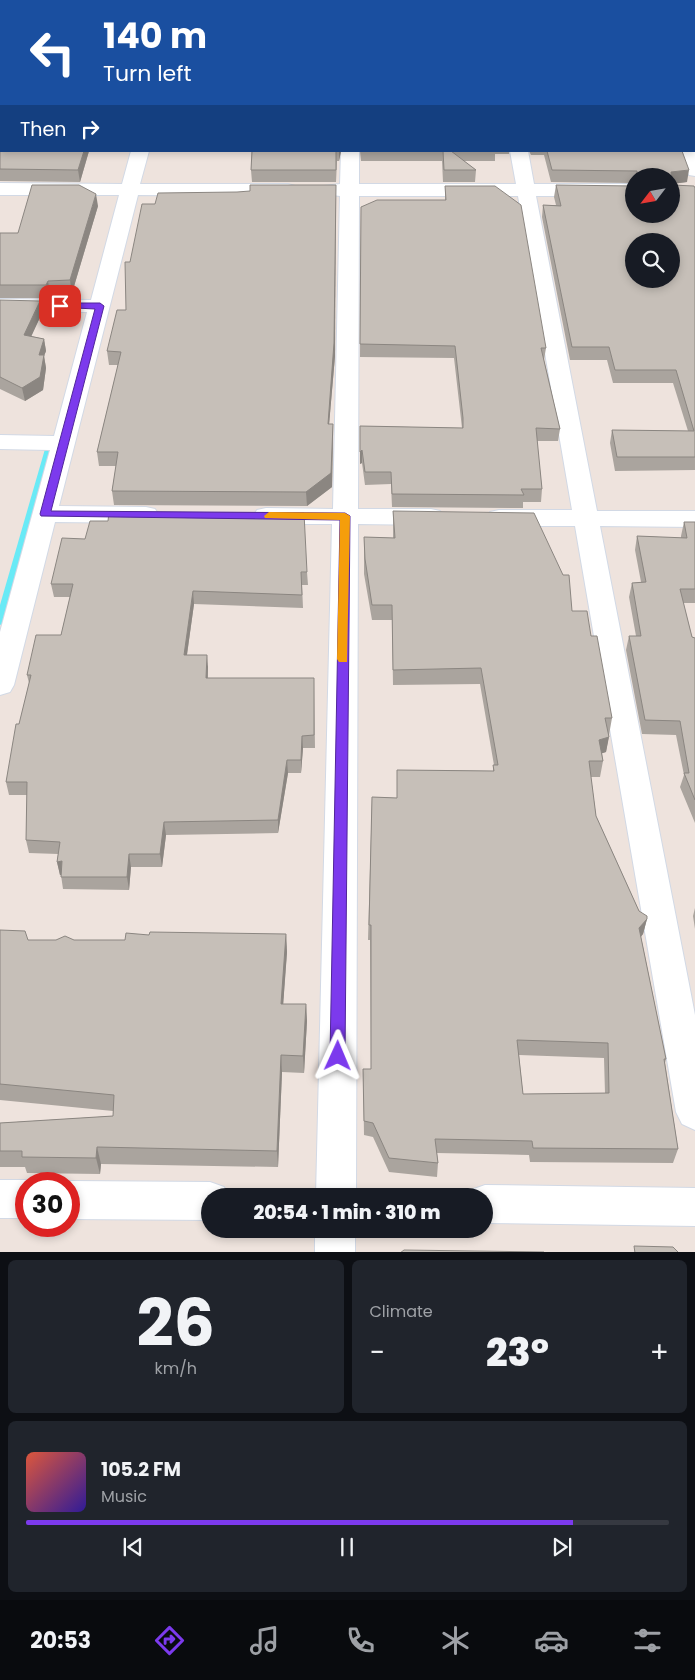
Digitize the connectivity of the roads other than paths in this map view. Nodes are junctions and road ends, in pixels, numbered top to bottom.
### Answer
1 (140, 152) edge
2 (350, 152) edge
3 (518, 152) edge
4 (687, 152) edge
5 (695, 171) edge
6 (0, 189) edge
7 (130, 189) junction
8 (349, 190) junction
9 (526, 190) junction
10 (625, 190) edge
11 (0, 305) edge
12 (100, 306) junction
13 (0, 442) edge
14 (64, 443) junction
15 (45, 514) junction
16 (165, 515) edge
17 (245, 516) edge
18 (345, 516) junction
19 (451, 517) edge
20 (480, 518) edge
21 (586, 518) junction
22 (695, 520) edge
23 (0, 685) edge
24 (695, 1112) edge
25 (336, 1188) edge
26 (0, 1199) edge
27 (15, 1199) edge
28 (80, 1200) edge
29 (201, 1201) edge
30 (493, 1204) edge
31 (695, 1207) edge
32 (336, 1238) edge
33 (335, 1252) edge

1 - 7 street
2 - 8 street
3 - 9 street
4 - 5 street
6 - 7 street
7 - 8 street
7 - 12 street
8 - 9 street
8 - 18 street
9 - 10 street
9 - 21 street
11 - 12 street
12 - 14 street
13 - 14 street
14 - 15 street
15 - 16 street
15 - 23 street
17 - 18 street
18 - 19 street
18 - 25 street
20 - 21 street
21 - 22 street
21 - 24 street
26 - 27 street
28 - 29 street
30 - 31 street
32 - 33 street

